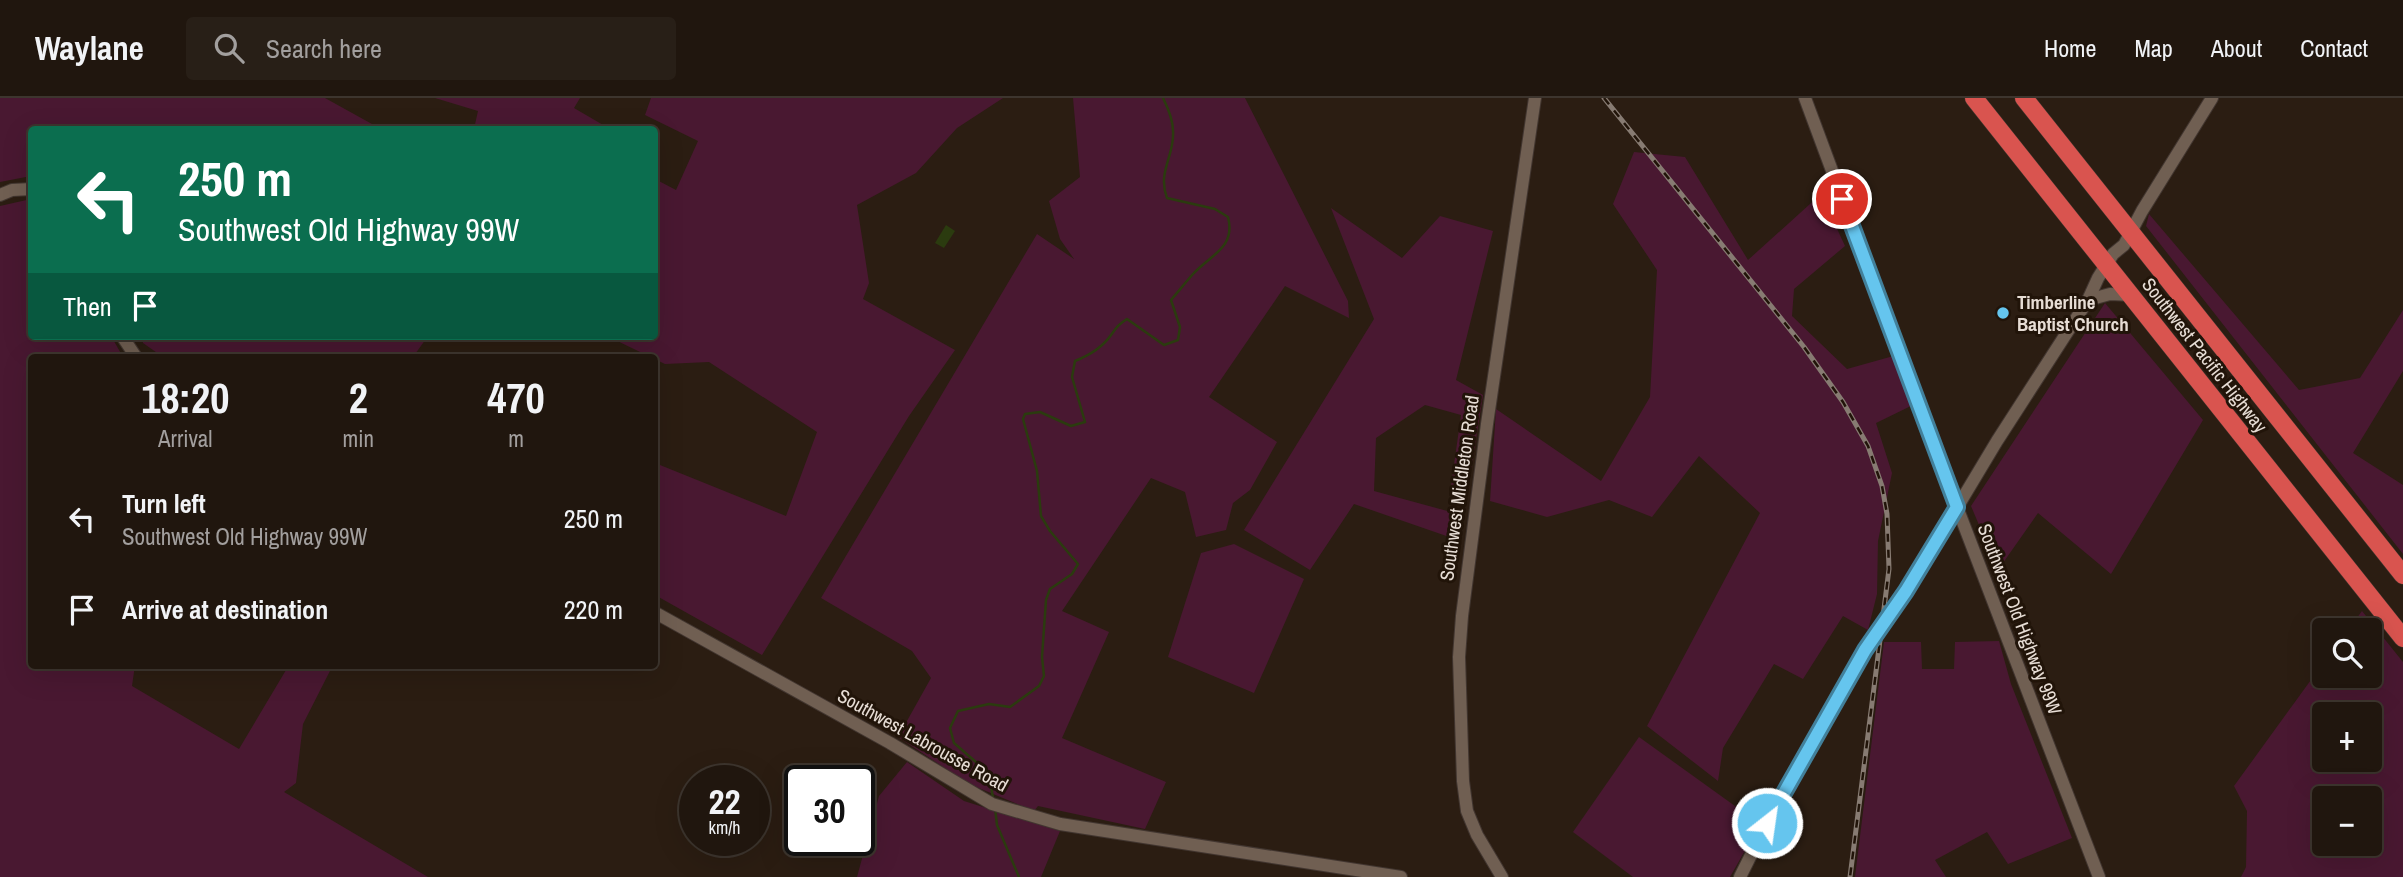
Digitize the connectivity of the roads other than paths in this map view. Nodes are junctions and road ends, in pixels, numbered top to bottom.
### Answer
1 (1535, 98) edge
2 (1805, 98) edge
3 (1974, 98) edge
4 (2024, 98) edge
5 (2212, 98) edge
6 (28, 189) edge
7 (0, 195) edge
8 (2131, 232) junction
9 (2107, 264) junction
10 (2131, 295) junction
11 (2088, 300) junction
12 (1957, 507) junction
13 (2403, 575) edge
14 (658, 614) edge
15 (2403, 638) edge
16 (1401, 877) edge
17 (1502, 877) edge
18 (1740, 877) edge
19 (2099, 877) edge

1 - 17 street, Southwest Middleton Road
2 - 12 street, Southwest Old Highway 99W
3 - 9 highway, Southwest Pacific Highway
4 - 8 highway, Southwest Pacific Highway
5 - 8 street
6 - 7 street
8 - 9 street
8 - 13 highway, Southwest Pacific Highway
9 - 10 highway, Southwest Pacific Highway
9 - 11 street
10 - 11 street
10 - 15 highway, Southwest Pacific Highway
11 - 12 street
12 - 18 street
12 - 19 street, Southwest Old Highway 99W
14 - 16 street, Southwest Labrousse Road

